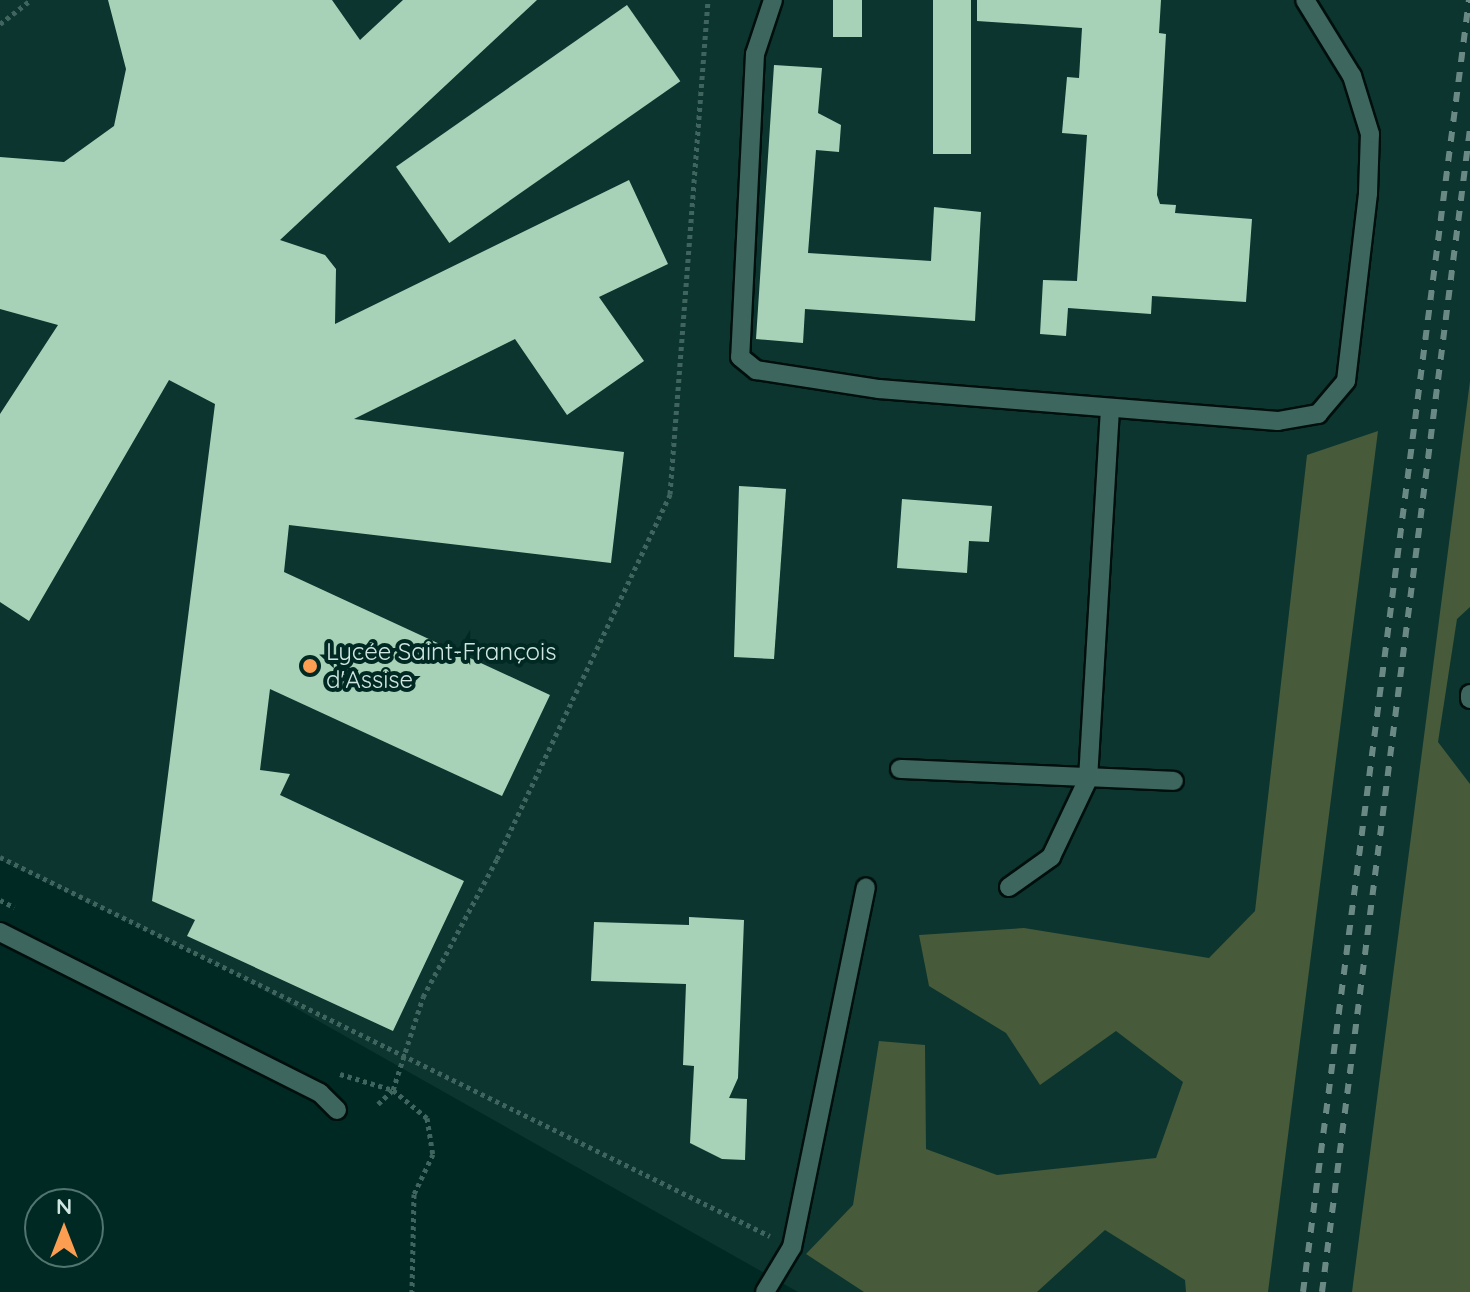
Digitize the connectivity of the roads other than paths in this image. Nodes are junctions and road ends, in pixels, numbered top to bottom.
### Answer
1 (773, 0) edge
2 (1305, 0) edge
3 (1110, 410) junction
4 (900, 769) dead end
5 (1088, 779) junction
6 (1174, 781) dead end
7 (1009, 887) dead end
8 (866, 888) dead end
9 (0, 932) edge
10 (337, 1110) dead end
11 (765, 1292) edge

1 - 3 lane
2 - 3 lane
3 - 5 lane
4 - 5 lane
5 - 6 lane
5 - 7 lane
8 - 11 lane
9 - 10 lane

